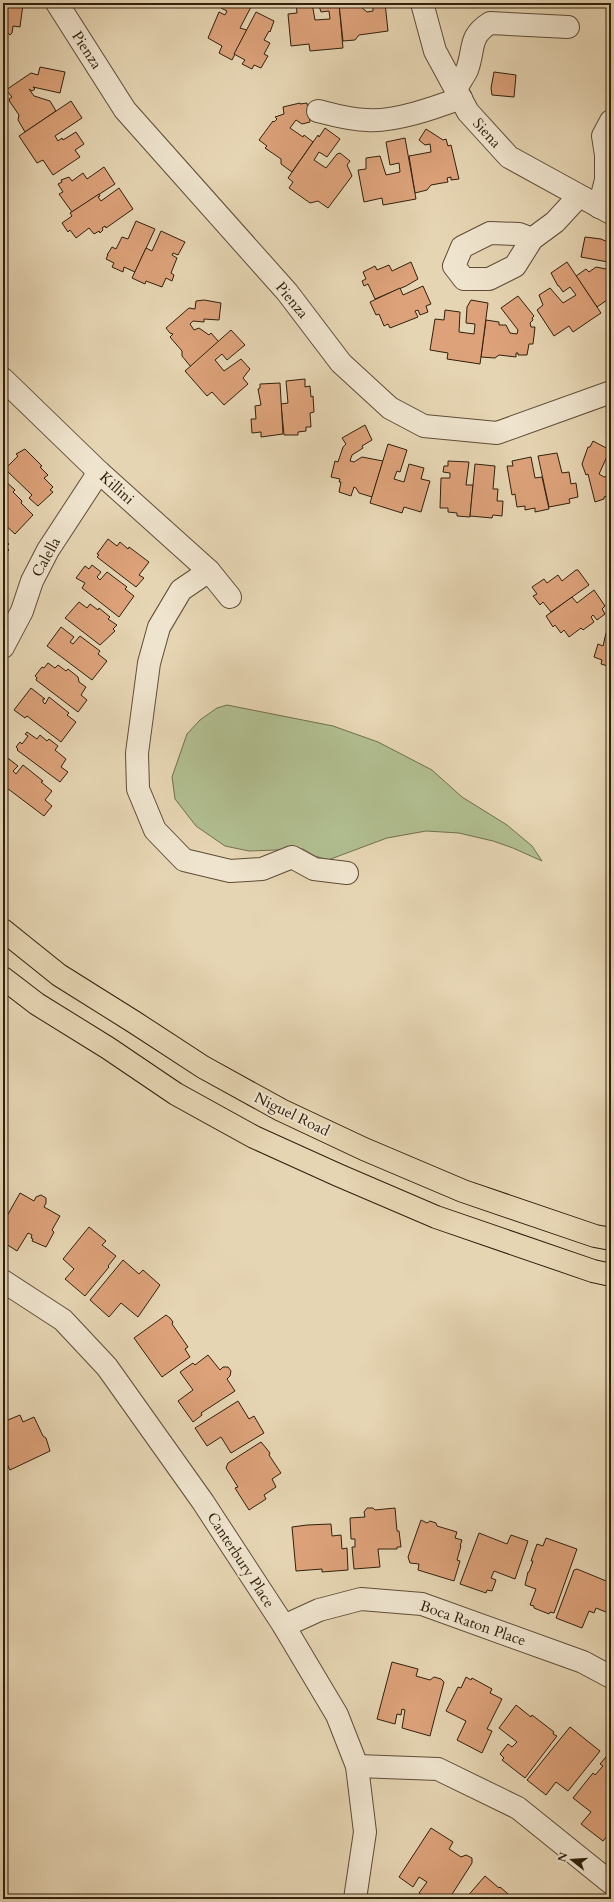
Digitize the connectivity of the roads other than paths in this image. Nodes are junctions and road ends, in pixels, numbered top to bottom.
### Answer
1 (57, 3) edge
2 (422, 3) edge
3 (568, 27) dead end
4 (458, 94) junction
5 (318, 111) dead end
6 (611, 121) edge
7 (609, 178) edge
8 (579, 196) junction
9 (605, 210) edge
10 (532, 238) dead end
11 (3, 379) edge
12 (611, 392) edge
13 (99, 472) junction
14 (209, 571) junction
15 (230, 597) dead end
16 (3, 647) edge
17 (347, 873) dead end
18 (3, 930) edge
19 (3, 978) edge
20 (611, 1239) edge
21 (611, 1275) edge
22 (3, 1281) edge
23 (284, 1626) junction
24 (611, 1677) edge
25 (357, 1766) junction
26 (611, 1883) edge
27 (355, 1899) edge

1 - 12 street, Pienza
2 - 4 street, Siena
3 - 4 street
4 - 5 street
4 - 8 street, Siena
6 - 7 street
7 - 9 street
8 - 9 street, Siena
8 - 10 street
11 - 13 street, Killini
13 - 14 street, Killini
13 - 16 street, Calella
14 - 15 street, Killini
14 - 17 street
18 - 20 main road, Niguel Road
19 - 21 main road
22 - 23 street, Canterbury Place
23 - 24 street, Boca Raton Place
23 - 25 street, Canterbury Place
25 - 26 street
25 - 27 street, Canterbury Place

